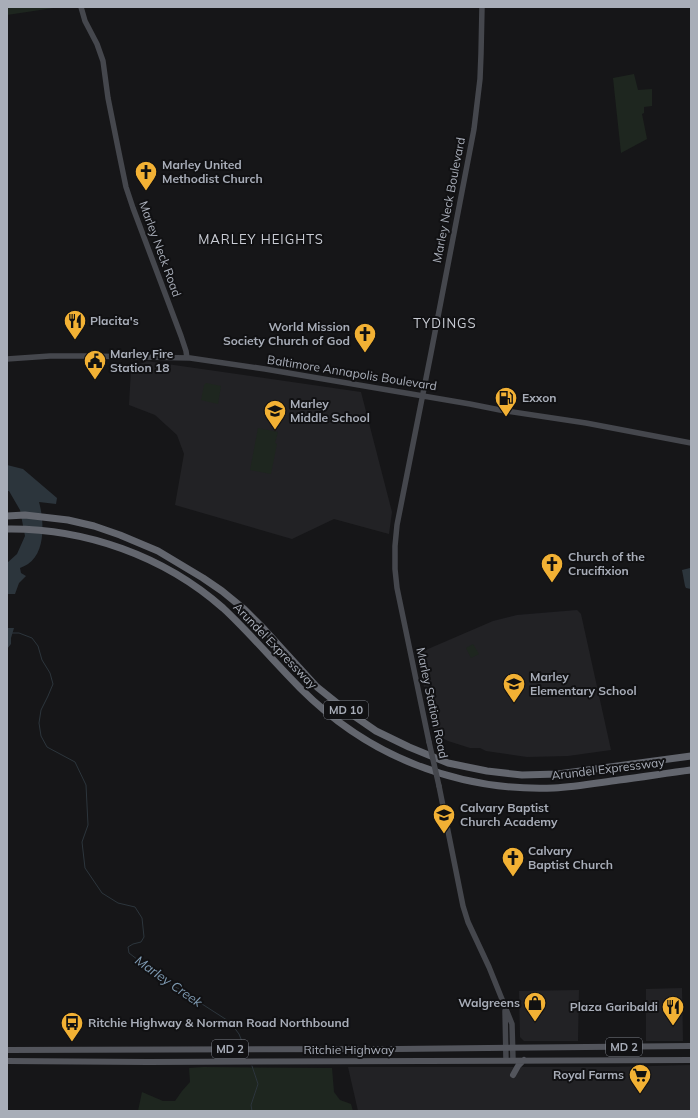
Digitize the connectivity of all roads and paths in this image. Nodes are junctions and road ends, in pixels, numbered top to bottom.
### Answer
1 (81, 7) edge
2 (482, 7) edge
3 (187, 358) junction
4 (7, 359) edge
5 (423, 396) junction
6 (691, 443) edge
7 (11, 516) edge
8 (7, 529) edge
9 (691, 756) edge
10 (691, 770) edge
11 (691, 1046) edge
12 (509, 1048) junction
13 (7, 1050) edge
14 (509, 1060) junction
15 (524, 1060) junction
16 (691, 1060) edge
17 (7, 1061) edge
18 (513, 1075) dead end

1 - 3 main road, Marley Neck Road
2 - 5 main road, Marley Neck Boulevard
3 - 4 main road, Baltimore Annapolis Boulevard
3 - 5 main road, Baltimore Annapolis Boulevard
5 - 6 main road, Baltimore Annapolis Boulevard
5 - 12 main road, Marley Station Road, bridge
7 - 9 highway, Arundel Expressway / MD 10
8 - 10 highway, Arundel Expressway / MD 10
11 - 12 main road, Ritchie Highway / MD 2
12 - 13 main road, Ritchie Highway / MD 2
12 - 14 main road, Marley Station Road
14 - 15 main road, Ritchie Highway / MD 2
14 - 17 main road, Ritchie Highway / MD 2
15 - 16 main road, Ritchie Highway / MD 2
15 - 18 main road

